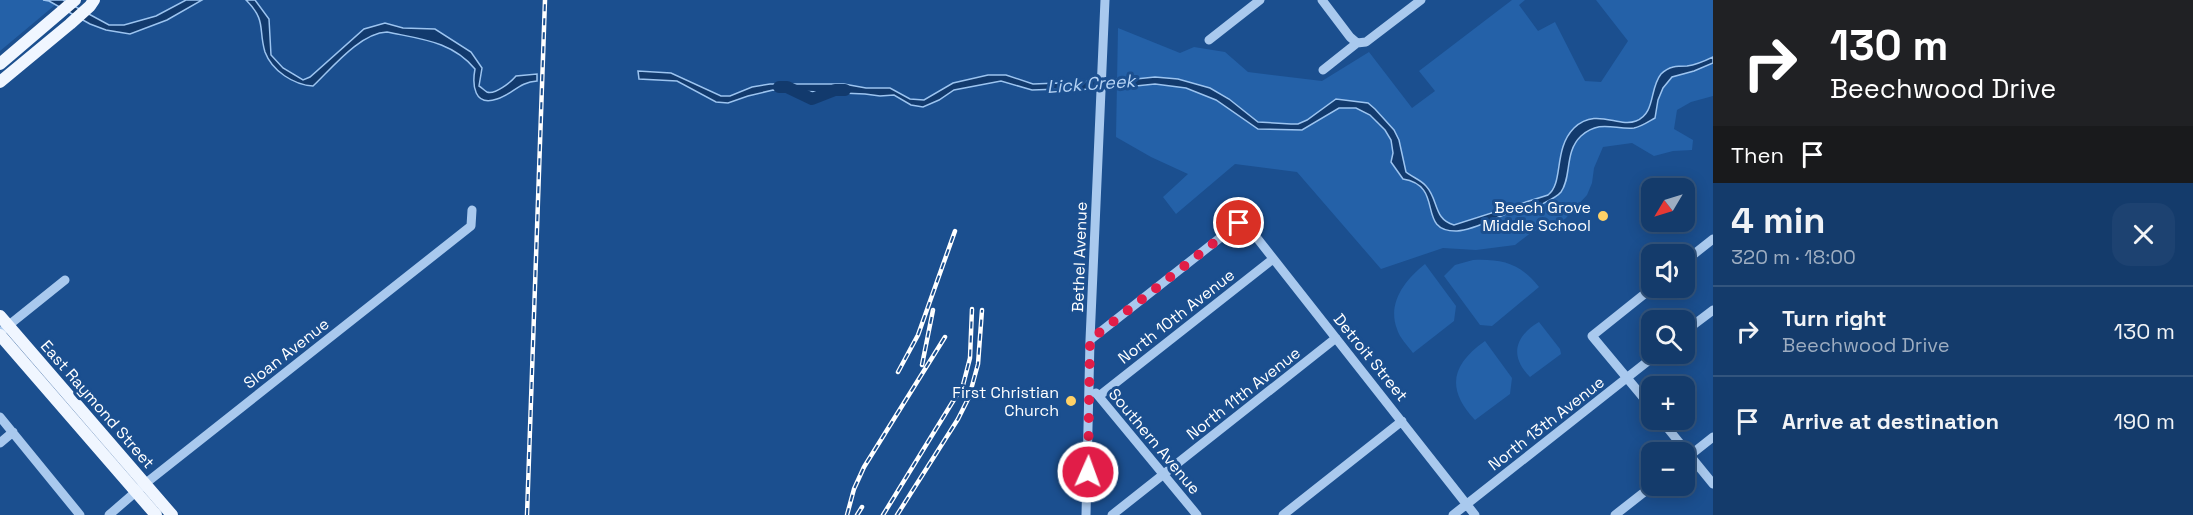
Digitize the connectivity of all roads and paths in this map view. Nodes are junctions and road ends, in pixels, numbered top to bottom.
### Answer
1 (75, 0) edge
2 (1105, 0) edge
3 (1260, 0) edge
4 (1322, 0) edge
5 (1421, 0) edge
6 (92, 3) edge
7 (1209, 40) dead end
8 (1358, 43) junction
9 (0, 64) edge
10 (1323, 70) dead end
11 (0, 82) edge
12 (472, 210) dead end
13 (1713, 239) edge
14 (1695, 253) edge
15 (1273, 259) junction
16 (65, 280) dead end
17 (1641, 297) edge
18 (1713, 310) edge
19 (1695, 324) edge
20 (2, 327) edge
21 (1336, 338) junction
22 (1090, 340) junction
23 (1644, 364) edge
24 (1627, 378) junction
25 (1091, 386) junction
26 (1641, 395) edge
27 (1099, 396) junction
28 (0, 417) edge
29 (1402, 421) junction
30 (13, 432) junction
31 (1713, 437) edge
32 (0, 443) edge
33 (1695, 452) edge
34 (1695, 466) edge
35 (1164, 475) junction
36 (1713, 484) edge
37 (141, 488) junction
38 (1641, 495) edge
39 (1466, 505) junction
40 (80, 515) edge
41 (109, 515) edge
42 (156, 515) edge
43 (172, 515) edge
44 (1086, 515) edge
45 (1112, 515) edge
46 (1197, 515) edge
47 (1283, 515) edge
48 (1453, 515) edge
49 (1475, 515) edge
50 (1615, 515) edge

1 - 9 main road
2 - 22 street, Bethel Avenue
3 - 7 street
4 - 8 street
5 - 8 street
6 - 11 main road
8 - 10 street
12 - 37 street, Sloan Avenue
13 - 14 street
15 - 21 street, Detroit Street
15 - 22 street, Detroit Street
15 - 27 street, North 10th Avenue
16 - 20 street
17 - 24 street
18 - 19 street
20 - 37 main road, East Raymond Street
21 - 29 street, Detroit Street
21 - 35 street, North 11th Avenue
22 - 25 street, Bethel Avenue
23 - 24 street, North 13th Avenue
24 - 26 street
24 - 39 street, North 13th Avenue
25 - 27 street, Southern Avenue
25 - 44 street, Bethel Avenue
27 - 35 street, Southern Avenue
28 - 30 street
29 - 39 street, Detroit Street
29 - 47 street
30 - 32 street
30 - 40 street
31 - 33 street
34 - 36 street
35 - 45 street, North 11th Avenue
35 - 46 street, Southern Avenue
37 - 41 street, Sloan Avenue
37 - 42 main road, East Raymond Street
37 - 43 main road, East Raymond Street
38 - 50 street
39 - 48 street, North 13th Avenue
39 - 49 street, Detroit Street

